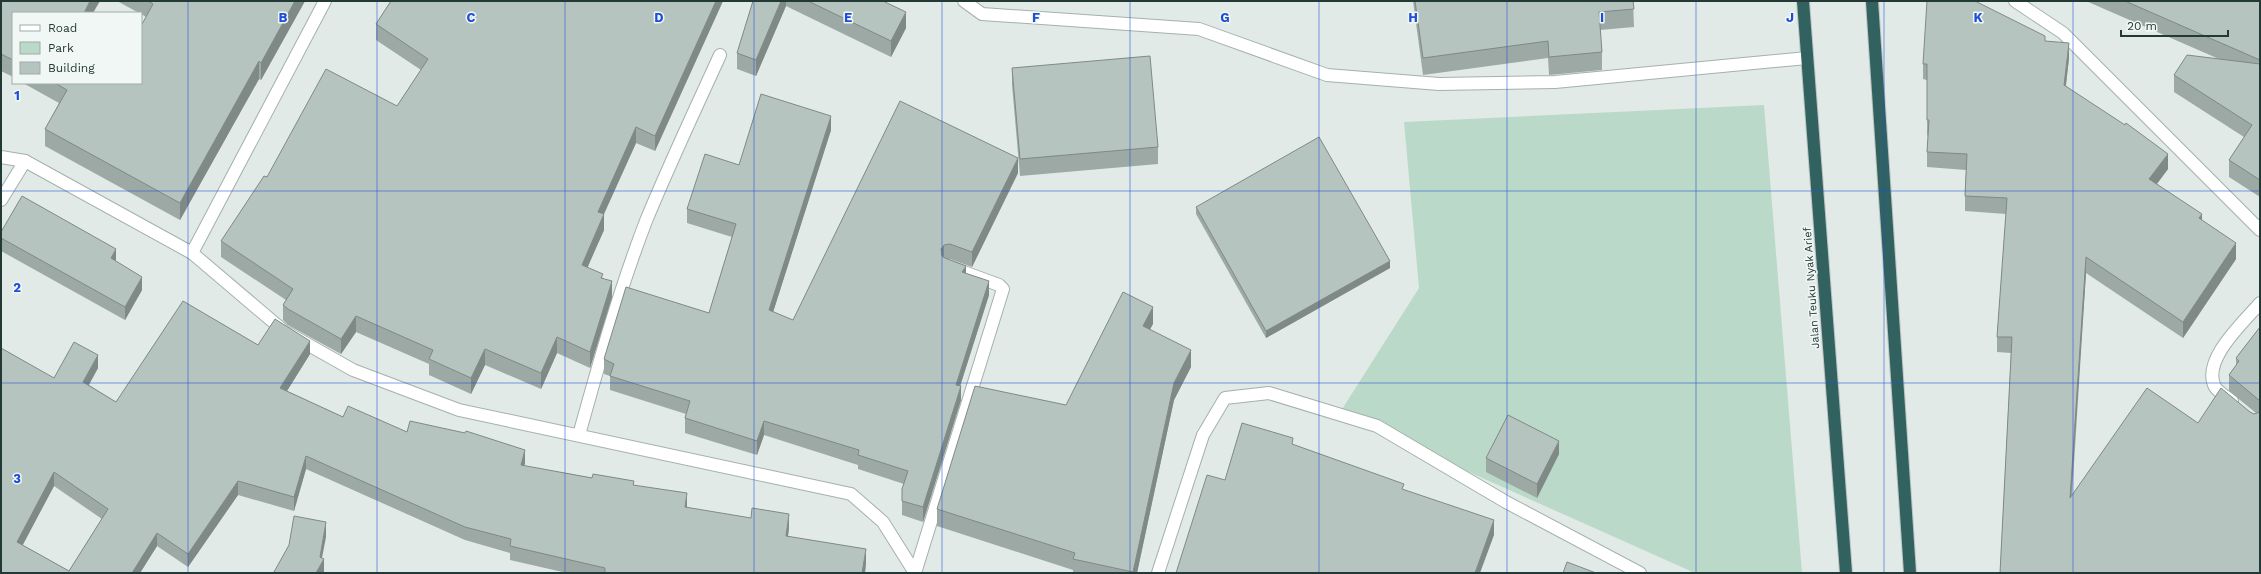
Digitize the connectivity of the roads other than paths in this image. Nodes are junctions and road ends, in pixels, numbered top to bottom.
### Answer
1 (325, 1) edge
2 (964, 1) edge
3 (1803, 1) edge
4 (1872, 1) edge
5 (2015, 1) edge
6 (720, 56) dead end
7 (1807, 58) junction
8 (1, 157) edge
9 (25, 161) junction
10 (1, 200) edge
11 (2260, 230) edge
12 (192, 253) junction
13 (948, 266) edge
14 (2260, 303) edge
15 (2238, 407) edge
16 (579, 435) junction
17 (915, 573) edge
18 (1158, 573) edge
19 (1640, 573) edge
20 (1846, 573) edge
21 (1910, 573) edge

1 - 12 street
2 - 7 street
3 - 7 highway, Jalan Teuku Nyak Arief
4 - 21 highway
5 - 11 street
6 - 16 street
7 - 20 highway, Jalan Teuku Nyak Arief
8 - 9 street
9 - 10 street
9 - 12 street
12 - 16 street
13 - 17 street
14 - 15 street
16 - 17 street
18 - 19 street

